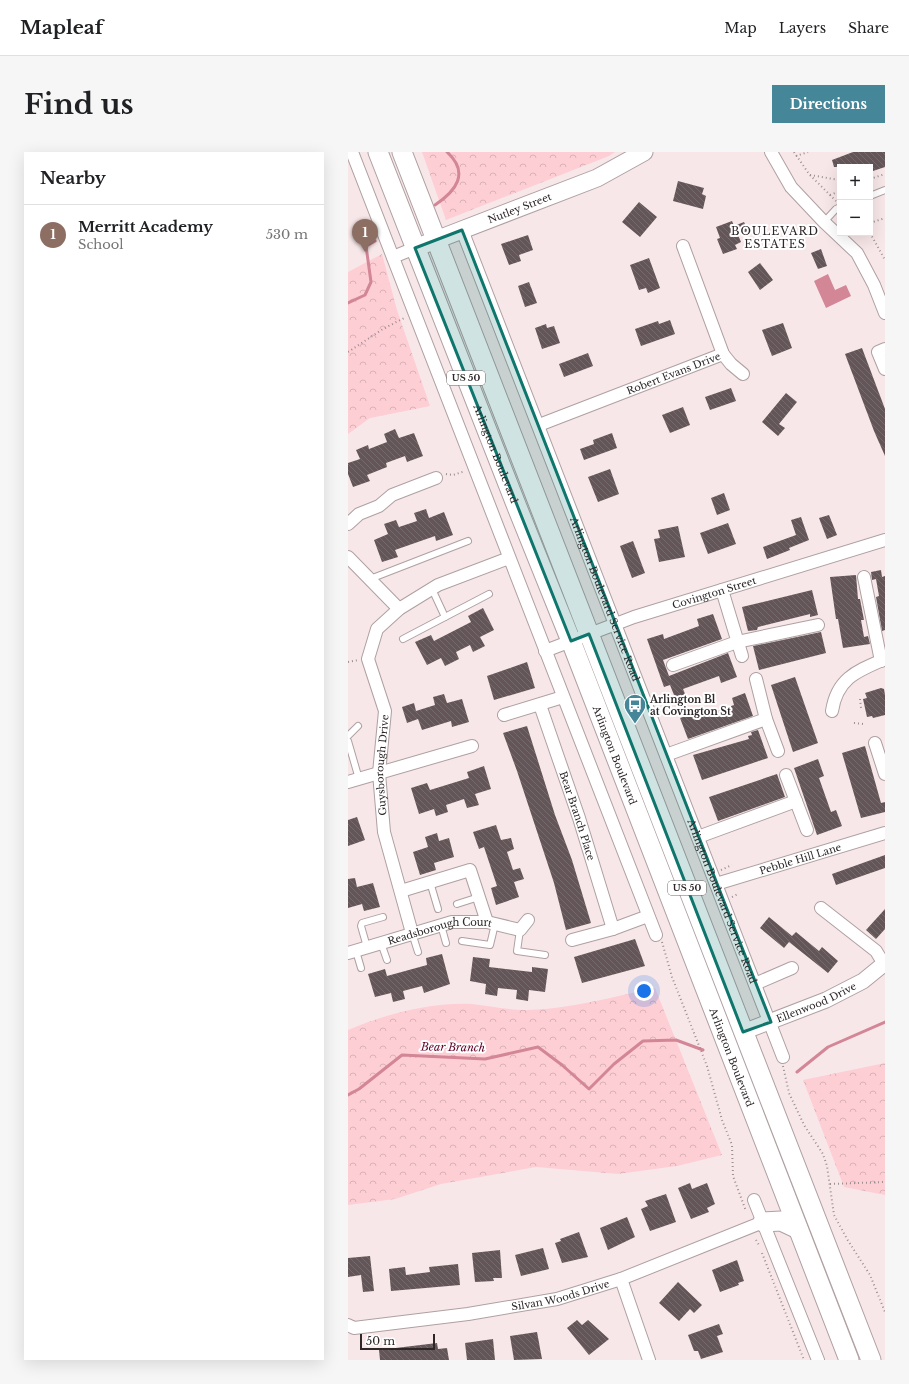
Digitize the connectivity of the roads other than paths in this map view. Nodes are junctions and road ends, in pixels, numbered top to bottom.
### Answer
1 (352, 152) edge
2 (378, 152) edge
3 (402, 152) edge
4 (644, 152) edge
5 (771, 152) edge
6 (885, 190) edge
7 (873, 195) edge
8 (837, 208) edge
9 (824, 222) junction
10 (462, 230) junction
11 (435, 240) junction
12 (683, 246) dead end
13 (415, 248) junction
14 (393, 257) junction
15 (885, 313) edge
16 (885, 349) edge
17 (723, 354) junction
18 (885, 369) edge
19 (743, 374) dead end
20 (539, 425) junction
21 (436, 478) road end
22 (348, 524) edge
23 (885, 540) edge
24 (468, 541) dead end
25 (348, 558) edge
26 (509, 558) junction
27 (864, 576) dead end
28 (370, 579) junction
29 (432, 589) junction
30 (722, 590) junction
31 (489, 594) dead end
32 (399, 609) junction
33 (445, 617) junction
34 (616, 624) junction
35 (818, 625) dead end
36 (589, 634) junction
37 (403, 639) dead end
38 (571, 641) junction
39 (737, 642) junction
40 (545, 651) junction
41 (742, 656) dead end
42 (883, 660) edge
43 (672, 665) dead end
44 (756, 679) dead end
45 (563, 698) junction
46 (540, 705) junction
47 (832, 711) dead end
48 (504, 715) dead end
49 (766, 719) junction
50 (358, 726) dead end
51 (348, 736) edge
52 (348, 742) edge
53 (875, 743) dead end
54 (472, 746) dead end
55 (778, 751) dead end
56 (666, 755) junction
57 (379, 773) junction
58 (786, 774) dead end
59 (885, 774) edge
60 (353, 781) edge
61 (796, 801) junction
62 (807, 830) dead end
63 (885, 834) edge
64 (698, 837) junction
65 (430, 882) junction
66 (716, 884) junction
67 (401, 890) junction
68 (479, 897) junction
69 (457, 904) dead end
70 (821, 908) dead end
71 (438, 909) dead end
72 (648, 916) junction
73 (383, 917) dead end
74 (528, 920) dead end
75 (491, 923) junction
76 (441, 925) junction
77 (613, 929) junction
78 (520, 930) junction
79 (412, 933) junction
80 (656, 936) road end
81 (572, 940) dead end
82 (462, 941) dead end
83 (382, 943) junction
84 (446, 943) dead end
85 (357, 950) edge
86 (418, 952) dead end
87 (545, 956) dead end
88 (387, 960) dead end
89 (885, 964) edge
90 (361, 968) dead end
91 (792, 968) dead end
92 (755, 984) junction
93 (771, 1022) junction
94 (743, 1032) junction
95 (783, 1057) road end
96 (749, 1202) road end
97 (763, 1222) junction
98 (798, 1229) junction
99 (621, 1279) junction
100 (348, 1325) edge
101 (650, 1360) edge
102 (818, 1360) edge
103 (849, 1360) edge
104 (871, 1360) edge

1 - 14 street
2 - 13 main road, Arlington Boulevard / US 50
3 - 11 main road, Arlington Boulevard / US 50
4 - 10 main road, Nutley Street
5 - 9 street
6 - 7 lane
8 - 9 lane
9 - 15 street
10 - 11 main road, Nutley Street
10 - 20 street, Arlington Boulevard Service Road
11 - 13 main road, Nutley Street
11 - 36 main road, Arlington Boulevard / US 50
12 - 17 street, Robert Evans Drive
13 - 14 street, Nutley Street
13 - 38 main road, Arlington Boulevard / US 50
14 - 26 street
16 - 18 street
17 - 19 street
17 - 20 street, Robert Evans Drive
20 - 34 street, Arlington Boulevard Service Road
21 - 22 street
23 - 30 street, Covington Street
24 - 28 lane
25 - 28 street
26 - 29 street, Guysborough Drive
26 - 40 street
27 - 42 street
28 - 32 street
29 - 32 street, Guysborough Drive
29 - 33 lane
30 - 34 street, Covington Street
30 - 39 street
31 - 33 lane
32 - 57 street, Guysborough Drive
33 - 37 lane
34 - 36 street, Covington Street
34 - 56 street, Arlington Boulevard Service Road
35 - 39 street
36 - 38 street, Covington Street
36 - 94 main road, Arlington Boulevard / US 50
38 - 40 street, Covington Street
38 - 98 main road, Arlington Boulevard / US 50
39 - 41 street
39 - 43 street
40 - 45 street
42 - 47 street
44 - 49 street
45 - 46 street
45 - 72 street
46 - 48 street
46 - 77 street, Bear Branch Place
49 - 55 street
49 - 56 street
50 - 51 lane
52 - 60 lane
53 - 59 street
54 - 57 street
56 - 64 street, Arlington Boulevard Service Road
57 - 60 street
57 - 67 street, Guysborough Drive
58 - 61 street
61 - 62 street
61 - 64 street
63 - 66 street, Pebble Hill Lane
64 - 66 street, Arlington Boulevard Service Road
65 - 67 street
65 - 68 street
65 - 71 lane
66 - 92 street, Arlington Boulevard Service Road
67 - 79 street, Guysborough Drive
68 - 69 lane
68 - 75 street
70 - 89 street
72 - 77 street
72 - 80 street
73 - 85 lane
74 - 78 street
75 - 76 street, Readsborough Court
75 - 78 street, Readsborough Court
75 - 82 lane
76 - 79 street, Readsborough Court
76 - 84 lane
77 - 81 street
78 - 87 lane
79 - 83 street, Readsborough Court
79 - 86 lane
83 - 85 street, Readsborough Court
83 - 88 lane
85 - 90 lane
89 - 93 street, Ellenwood Drive
91 - 92 street
92 - 93 street, Arlington Boulevard Service Road
93 - 94 street, Ellenwood Drive
93 - 95 street, Arlington Boulevard Service Road
94 - 104 main road, Arlington Boulevard / US 50
96 - 97 street
97 - 98 main road
97 - 99 street, Silvan Woods Drive
97 - 102 street
98 - 103 main road, Arlington Boulevard / US 50
99 - 100 street, Silvan Woods Drive
99 - 101 street

